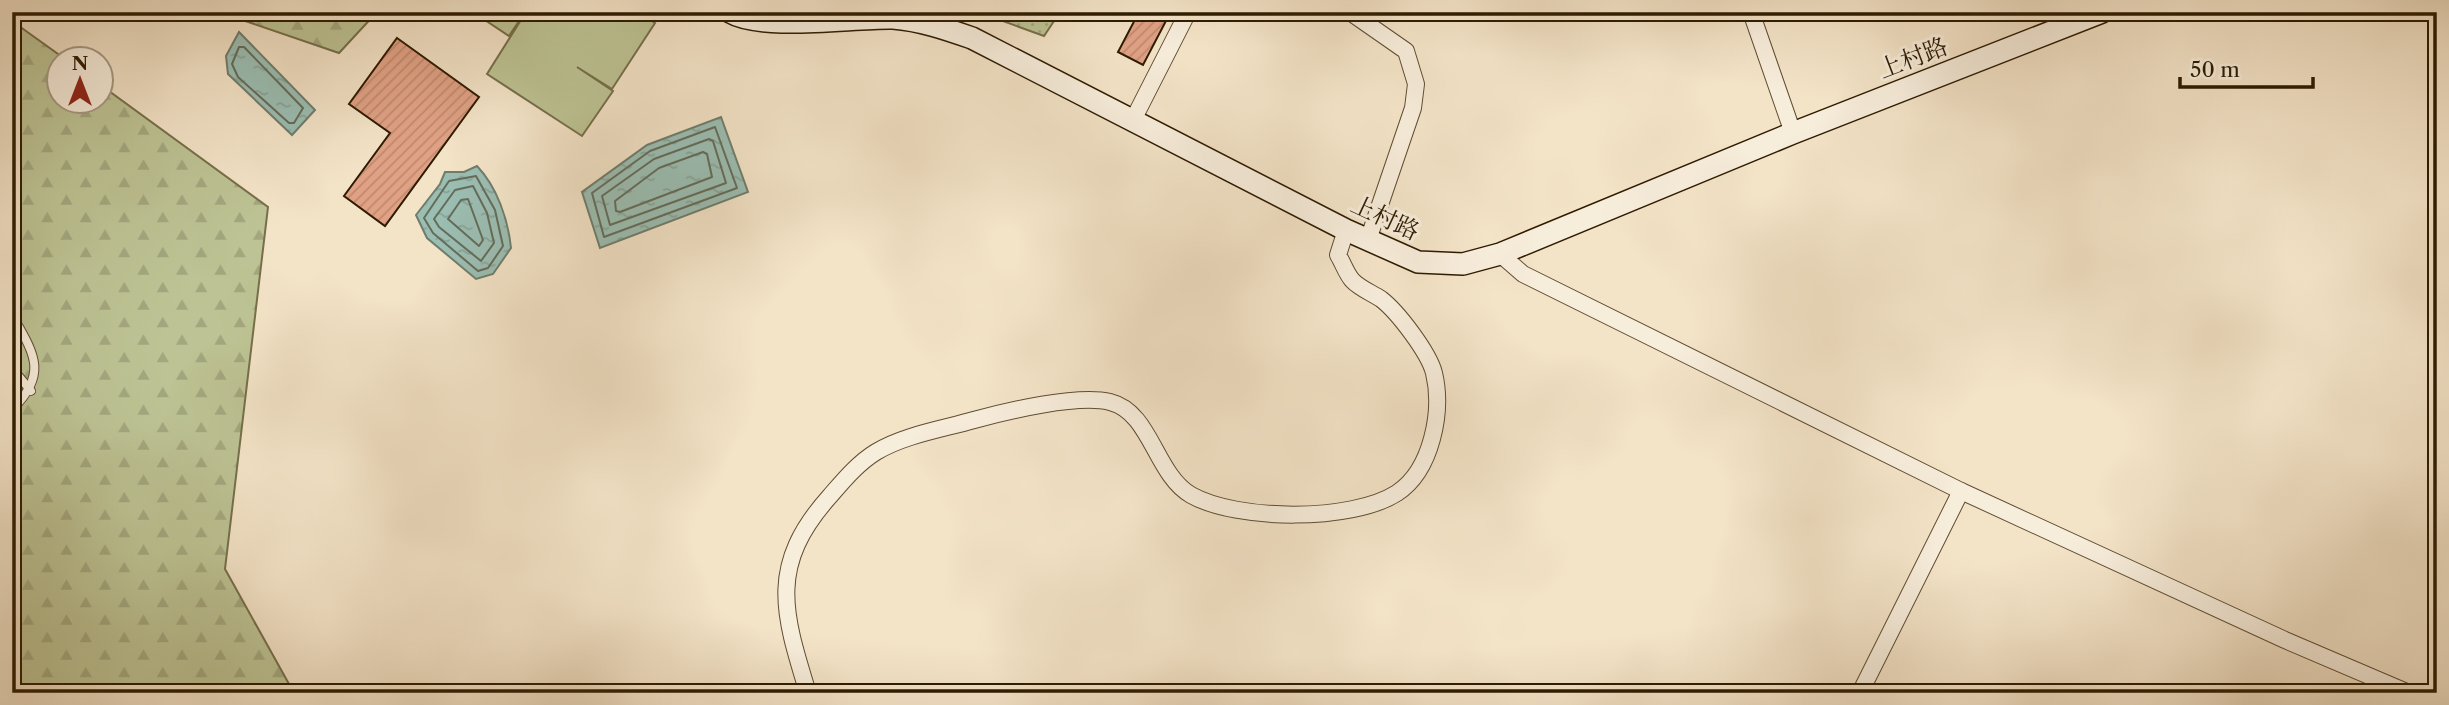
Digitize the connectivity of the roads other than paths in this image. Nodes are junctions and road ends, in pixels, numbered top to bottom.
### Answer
1 (730, 12) edge
2 (1188, 12) edge
3 (1350, 12) edge
4 (1751, 12) edge
5 (2102, 12) edge
6 (1133, 120) junction
7 (1793, 132) junction
8 (1346, 230) junction
9 (1368, 240) junction
10 (1500, 254) junction
11 (12, 315) edge
12 (12, 368) edge
13 (31, 391) junction
14 (12, 410) edge
15 (1961, 491) junction
16 (808, 693) edge
17 (1860, 693) edge
18 (2409, 693) edge

1 - 6 street, 上村路
2 - 6 street
3 - 9 street
4 - 7 street
5 - 7 street, 上村路
6 - 8 street, 上村路
7 - 10 street, 上村路
8 - 9 street, 上村路
8 - 16 street
9 - 10 street, 上村路
10 - 15 street
11 - 13 lane
12 - 13 lane
13 - 14 lane
15 - 17 street
15 - 18 street

